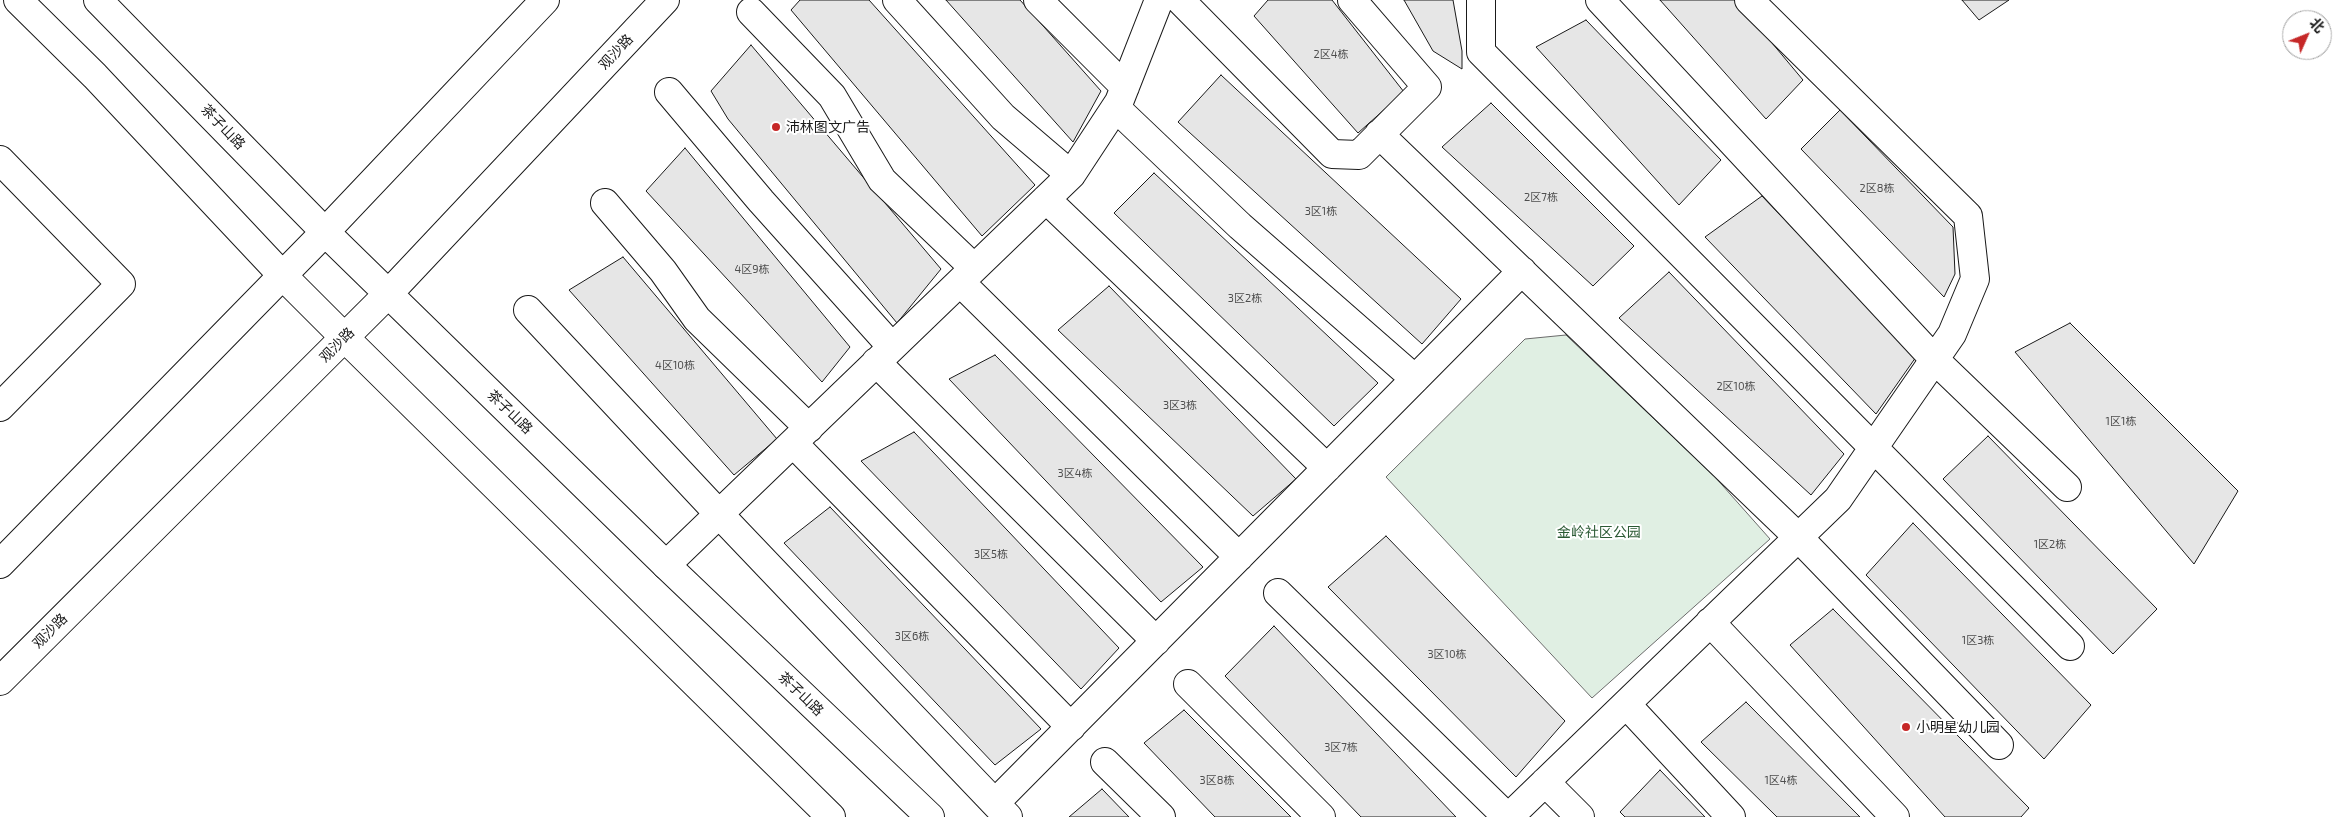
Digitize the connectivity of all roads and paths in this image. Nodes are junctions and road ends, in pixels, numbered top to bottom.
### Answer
1 (18, 0) edge
2 (98, 0) edge
3 (545, 0) edge
4 (665, 0) edge
5 (897, 0) edge
6 (1038, 0) edge
7 (1159, 0) edge
8 (1180, 0) edge
9 (1352, 0) edge
10 (1481, 0) edge
11 (1600, 0) edge
12 (1749, 0) edge
13 (751, 12) dead end
14 (669, 92) dead end
15 (1121, 98) junction
16 (1379, 134) junction
17 (0, 160) edge
18 (1071, 175) junction
19 (1046, 199) junction
20 (605, 203) dead end
21 (325, 232) junction
22 (1522, 271) junction
23 (282, 275) junction
24 (967, 275) junction
25 (388, 293) junction
26 (528, 310) dead end
27 (344, 337) junction
28 (884, 354) junction
29 (1934, 359) junction
30 (1415, 379) junction
31 (0, 407) edge
32 (801, 435) junction
33 (1873, 447) junction
34 (1326, 468) junction
35 (2067, 487) dead end
36 (719, 514) junction
37 (1798, 537) junction
38 (1239, 557) junction
39 (0, 564) edge
40 (666, 565) junction
41 (1278, 593) dead end
42 (1710, 622) junction
43 (1156, 641) junction
44 (2070, 646) dead end
45 (0, 681) edge
46 (1188, 684) dead end
47 (1626, 704) junction
48 (1071, 727) junction
49 (1999, 745) dead end
50 (1105, 762) dead end
51 (1545, 782) junction
52 (1002, 810) edge
53 (831, 817) edge
54 (930, 817) edge
55 (1161, 817) edge
56 (1321, 817) edge
57 (1508, 817) edge
58 (1580, 817) edge
59 (1731, 817) edge
60 (1895, 817) edge

1 - 23 street
2 - 21 street, 茶子山路
3 - 21 street
4 - 25 street, 观沙路
5 - 18 street
6 - 15 street
7 - 15 street
8 - 16 street
9 - 16 street
10 - 33 street
11 - 29 street
12 - 29 street
13 - 24 street
14 - 28 street
15 - 18 street
15 - 30 street
16 - 22 street
17 - 31 street
18 - 19 street
19 - 24 street
19 - 34 street
20 - 32 street
21 - 23 street
21 - 25 street, 茶子山路
22 - 30 street
22 - 37 street
23 - 27 street
23 - 39 street
24 - 28 street
24 - 38 street
25 - 27 street, 观沙路
25 - 40 street, 茶子山路
26 - 36 street
27 - 45 street, 观沙路
27 - 53 street
28 - 32 street
28 - 43 street
29 - 33 street
29 - 35 street
30 - 34 street
32 - 36 street
32 - 48 street
33 - 37 street
33 - 44 street
34 - 38 street
36 - 40 street
36 - 52 street
37 - 42 street
37 - 49 street
38 - 43 street
40 - 54 street, 茶子山路
41 - 57 street
42 - 47 street
42 - 60 street
43 - 48 street
46 - 56 street
47 - 51 street
47 - 59 street
48 - 52 street
50 - 55 street
51 - 57 street
51 - 58 street

